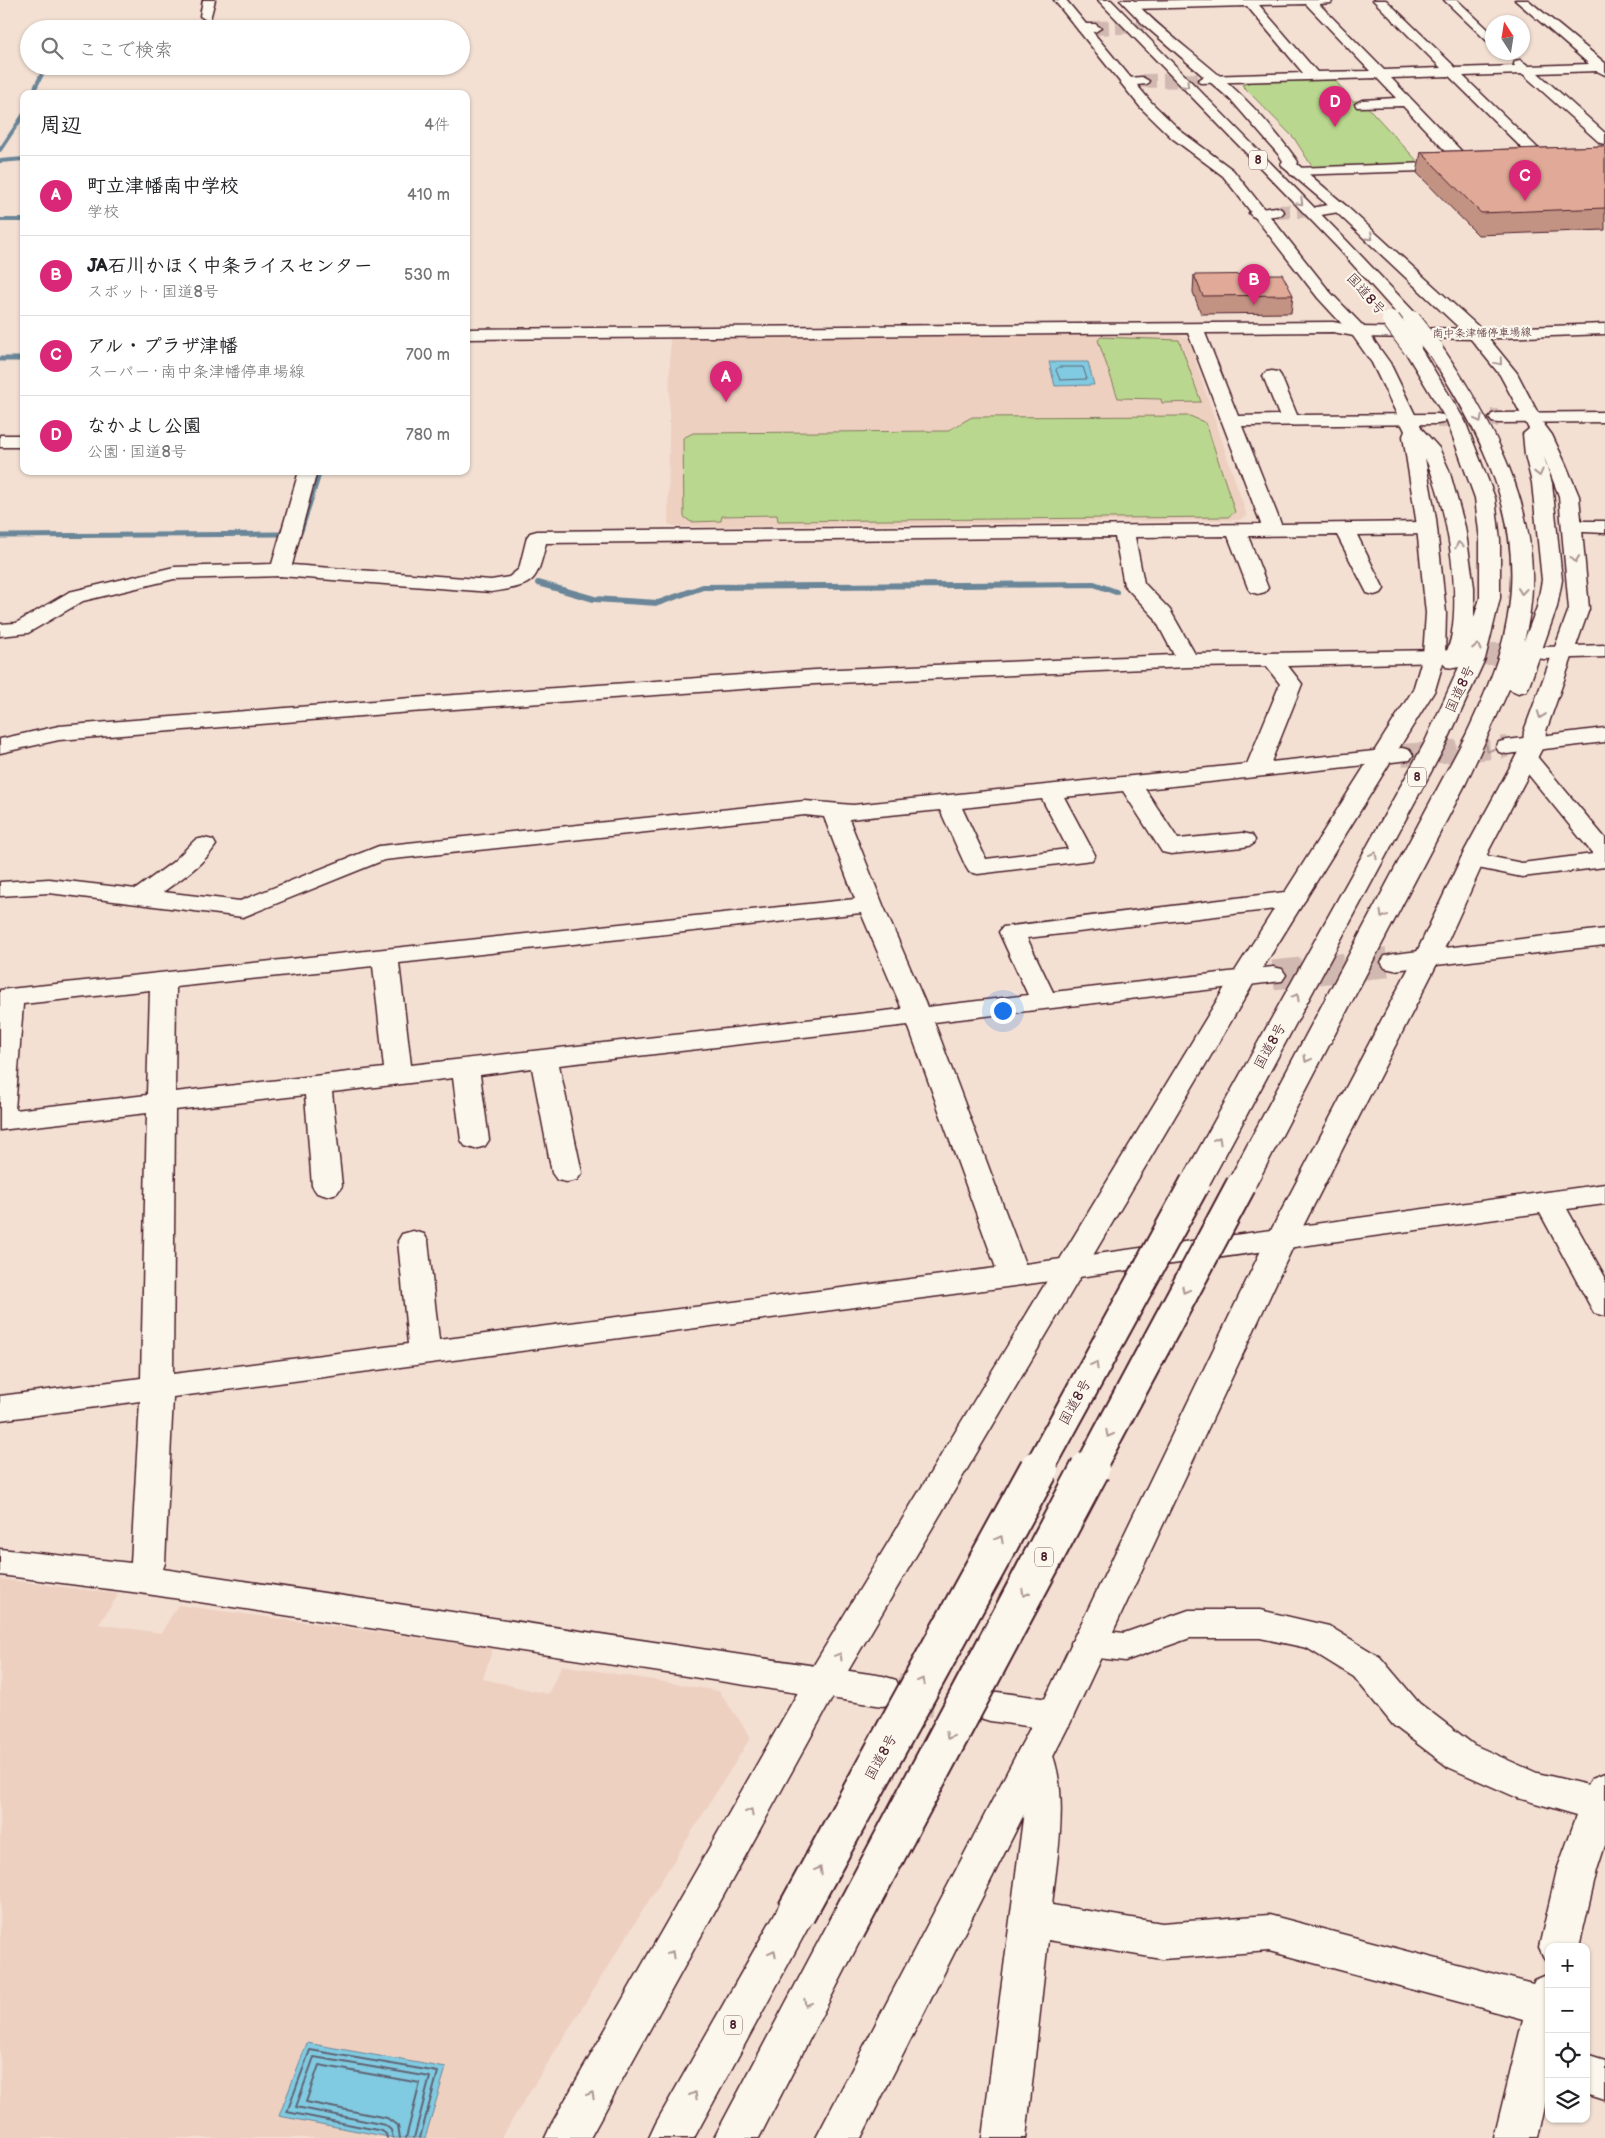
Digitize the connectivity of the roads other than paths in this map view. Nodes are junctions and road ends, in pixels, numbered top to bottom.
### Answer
1 (209, 0) edge
2 (1060, 0) edge
3 (1309, 0) edge
4 (1329, 0) edge
5 (1379, 0) edge
6 (1440, 0) edge
7 (1450, 0) edge
8 (1455, 0) edge
9 (1520, 0) edge
10 (1250, 2) junction
11 (1096, 7) edge
12 (206, 16) dead end
13 (1136, 16) edge
14 (1485, 32) edge
15 (1110, 34) dead end
16 (1516, 60) edge
17 (1604, 69) edge
18 (1527, 70) junction
19 (1453, 72) junction
20 (1380, 74) junction
21 (1313, 76) junction
22 (1211, 79) junction
23 (1404, 102) junction
24 (1362, 104) dead end
25 (1178, 116) dead end
26 (1605, 140) edge
27 (1526, 163) edge
28 (1234, 166) junction
29 (1292, 168) junction
30 (1271, 208) junction
31 (1292, 214) tunnel mouth
32 (1388, 317) dead end
33 (1195, 329) junction
34 (1605, 329) edge
35 (1359, 332) junction
36 (470, 334) edge
37 (1476, 334) junction
38 (1423, 348) junction
39 (1272, 376) dead end
40 (1605, 417) edge
41 (1498, 418) tunnel mouth
42 (1290, 420) junction
43 (1231, 421) junction
44 (1534, 422) junction
45 (1419, 423) junction
46 (20, 440) edge
47 (0, 441) edge
48 (307, 475) edge
49 (1572, 527) junction
50 (1605, 527) edge
51 (1426, 528) junction
52 (1272, 529) junction
53 (1344, 529) junction
54 (1236, 530) junction
55 (1124, 531) junction
56 (280, 570) junction
57 (1258, 588) dead end
58 (1374, 589) dead end
59 (0, 630) edge
60 (1605, 651) edge
61 (1554, 652) junction
62 (1438, 656) junction
63 (1273, 660) junction
64 (1188, 661) junction
65 (1605, 735) edge
66 (1435, 744) junction
67 (0, 746) edge
68 (1522, 749) junction
69 (1391, 757) junction
70 (1257, 769) junction
71 (1130, 783) junction
72 (1049, 791) junction
73 (948, 802) junction
74 (834, 811) junction
75 (1243, 840) dead end
76 (204, 845) dead end
77 (1605, 853) edge
78 (1472, 860) junction
79 (1605, 860) edge
80 (1410, 869) junction
81 (0, 889) edge
82 (142, 896) junction
83 (1293, 900) junction
84 (870, 906) junction
85 (1605, 937) edge
86 (385, 957) junction
87 (1427, 958) junction
88 (1394, 962) tunnel mouth
89 (1273, 975) tunnel mouth
90 (1244, 979) junction
91 (163, 981) junction
92 (5, 998) edge
93 (1044, 1002) junction
94 (918, 1016) junction
95 (544, 1059) junction
96 (465, 1068) junction
97 (399, 1076) junction
98 (318, 1085) junction
99 (163, 1103) junction
100 (0, 1116) edge
101 (0, 1121) edge
102 (475, 1140) dead end
103 (567, 1173) dead end
104 (327, 1186) dead end
105 (1605, 1194) edge
106 (1549, 1203) junction
107 (1282, 1238) junction
108 (413, 1241) dead end
109 (1072, 1268) junction
110 (1014, 1276) junction
111 (1605, 1305) edge
112 (425, 1353) junction
113 (157, 1388) junction
114 (0, 1408) edge
115 (0, 1562) edge
116 (140, 1580) junction
117 (1089, 1643) junction
118 (822, 1683) junction
119 (883, 1692) tunnel mouth
120 (990, 1706) tunnel mouth
121 (1056, 1715) junction
122 (1035, 1755) junction
123 (1603, 1799) edge
124 (1031, 1920) junction
125 (1560, 1943) edge
126 (1545, 2000) edge
127 (1545, 2024) edge
128 (1542, 2059) edge
129 (1590, 2075) edge
130 (1605, 2080) edge
131 (567, 2138) edge
132 (670, 2138) edge
133 (736, 2138) edge
134 (838, 2138) edge
135 (1007, 2138) edge
136 (1516, 2138) edge

1 - 12 main road
2 - 28 main road
3 - 4 main road
3 - 10 main road
3 - 20 main road
5 - 19 main road
6 - 7 main road
7 - 8 main road
7 - 14 main road
9 - 17 main road
10 - 13 main road
10 - 21 main road
11 - 13 main road, 国道8号 / 8
11 - 15 main road
11 - 28 main road, 8
13 - 22 main road
13 - 29 main road, 8
13 -> 38 main road, 国道8号 / 8, bridge
16 - 18 main road
17 - 18 main road
18 - 19 main road
18 - 26 main road
19 - 20 main road
19 - 27 main road
20 - 21 main road
20 - 23 main road
21 - 22 main road
22 - 29 main road
23 - 24 main road
23 - 29 main road
25 - 28 main road
28 - 30 main road
29 -> 37 main road
30 - 31 main road
30 - 35 main road
32 - 38 main road, 国道8号 / 8, bridge
33 - 35 main road, 南中条津幡停車場線
33 - 36 main road, 南中条津幡停車場線
33 - 43 main road
34 - 37 main road, 南中条津幡停車場線
35 - 37 main road, 南中条津幡停車場線
35 - 45 main road
37 -> 44 main road
66 -> 38 main road, 国道8号 / 8
38 -> 80 main road, 国道8号 / 8
39 - 42 main road
40 - 44 main road
41 - 44 main road
42 - 43 main road
42 - 45 main road
43 - 52 main road
44 - 49 main road
44 -> 80 main road, 8
45 - 51 main road
66 -> 45 main road
46 - 47 main road
48 - 56 main road
49 - 50 main road
49 -> 61 main road
51 - 53 main road
51 - 62 main road
52 - 53 main road
52 - 54 main road
53 - 58 main road
54 - 55 main road
54 - 57 main road
55 - 56 main road
55 - 64 main road
56 - 59 main road
60 - 61 main road
61 -> 68 main road
62 - 63 main road
62 - 69 main road
63 - 64 main road
63 - 70 main road
64 - 67 main road
65 - 68 main road
132 -> 66 main road, 国道8号 / 8, bridge
68 - 77 main road
68 - 78 main road
69 - 70 main road
69 - 83 main road
70 - 71 main road
71 - 72 main road
71 - 75 main road
72 - 73 main road
72 - 73 main road
73 - 74 main road
74 - 82 main road
74 - 84 main road
76 - 82 main road
78 - 79 main road
78 - 87 main road
80 -> 133 main road, 国道8号 / 8, bridge
81 - 82 main road
83 - 90 main road
83 - 93 main road
84 - 86 main road
84 - 94 main road
85 - 87 main road
86 - 91 main road
86 - 97 main road
87 - 88 main road
87 - 107 main road
89 - 90 main road
90 - 93 main road
90 - 109 main road
91 - 92 main road
91 - 99 main road
92 - 100 main road
93 - 94 main road
94 - 95 main road
94 - 110 main road
95 - 96 main road
95 - 103 main road
96 - 97 main road
96 - 102 main road
97 - 98 main road
98 - 99 main road
98 - 104 main road
99 - 101 main road
99 - 113 main road
105 - 106 main road
106 - 107 main road
106 - 111 main road
107 - 109 main road
107 - 117 main road
108 - 112 main road
109 - 110 main road
118 -> 109 main road
110 - 112 main road
112 - 113 main road
113 - 114 main road
113 - 116 main road
115 - 116 main road
116 - 118 main road
117 - 121 main road
117 - 123 main road
118 - 119 main road
131 -> 118 main road
120 - 121 main road
121 - 122 main road
122 - 124 main road
122 - 134 main road
123 - 125 main road
124 - 126 main road
124 - 135 main road
127 - 128 main road
128 - 136 main road
129 - 130 main road

